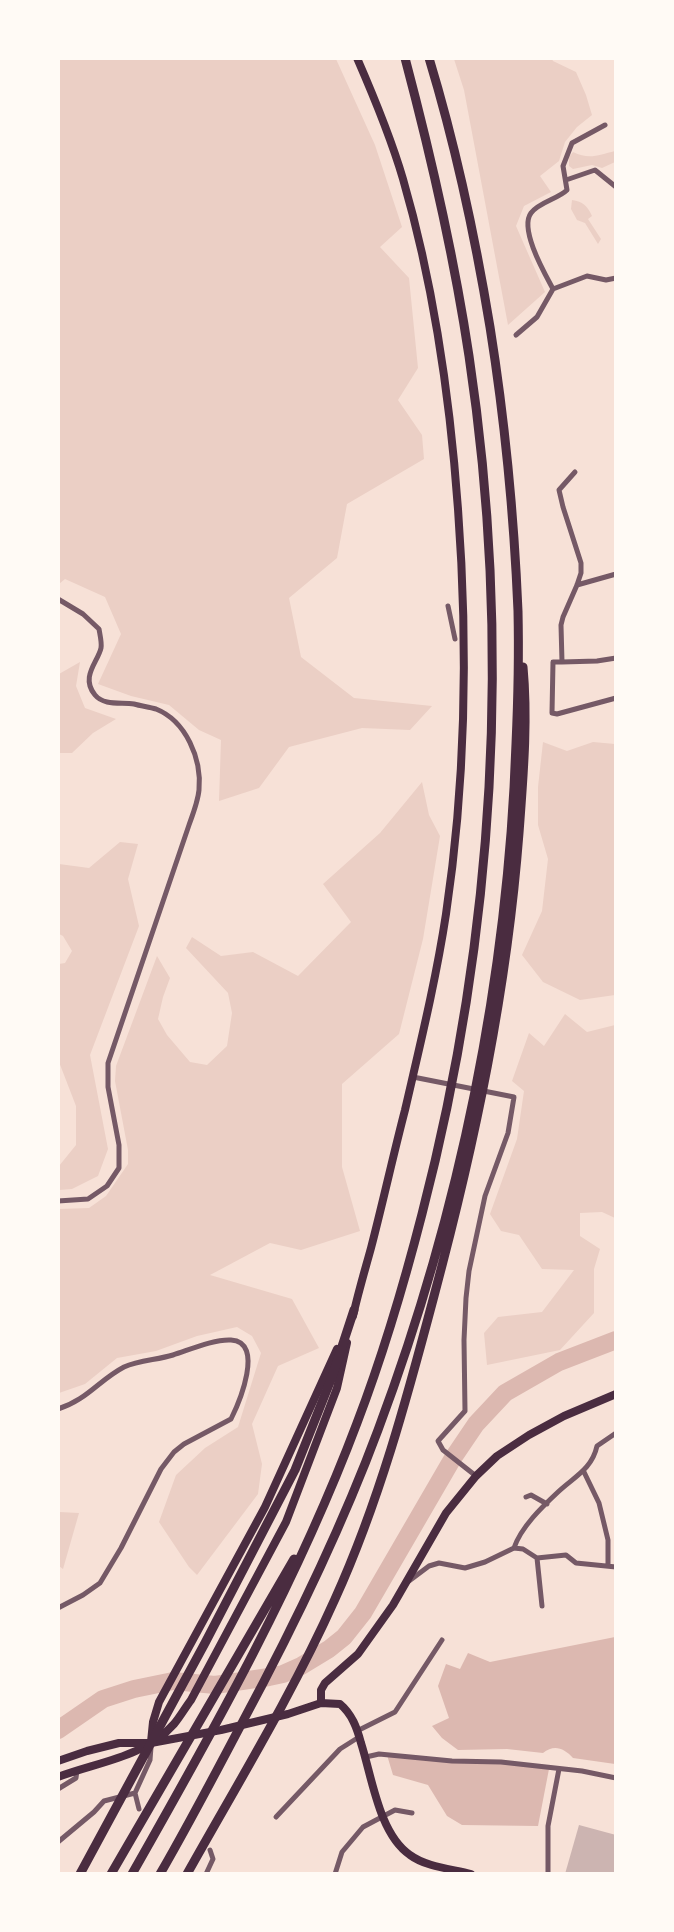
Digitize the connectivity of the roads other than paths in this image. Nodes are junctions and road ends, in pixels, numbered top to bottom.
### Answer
1 (399, 58) edge
2 (405, 58) edge
3 (431, 58) edge
4 (360, 60) edge
5 (605, 125) dead end
6 (435, 180) junction
7 (566, 180) junction
8 (615, 187) edge
9 (615, 278) edge
10 (553, 289) junction
11 (516, 335) dead end
12 (574, 472) dead end
13 (615, 574) edge
14 (577, 585) junction
15 (58, 599) edge
16 (448, 606) dead end
17 (518, 614) junction
18 (455, 639) dead end
19 (615, 658) edge
20 (562, 662) junction
21 (615, 698) edge
22 (413, 1077) junction
23 (58, 1201) edge
24 (354, 1310) junction
25 (615, 1394) edge
26 (58, 1409) edge
27 (615, 1433) edge
28 (584, 1472) junction
29 (476, 1476) junction
30 (328, 1493) junction
31 (526, 1497) dead end
32 (547, 1503) junction
33 (514, 1548) junction
34 (537, 1558) junction
35 (608, 1565) junction
36 (615, 1567) edge
37 (407, 1582) junction
38 (542, 1606) dead end
39 (58, 1608) edge
40 (442, 1640) dead end
41 (321, 1703) junction
42 (358, 1734) junction
43 (151, 1743) junction
44 (366, 1757) junction
45 (61, 1760) edge
46 (559, 1769) junction
47 (77, 1770) junction
48 (58, 1777) edge
49 (615, 1778) edge
50 (58, 1789) edge
51 (135, 1793) junction
52 (139, 1809) dead end
53 (412, 1813) dead end
54 (276, 1817) dead end
55 (383, 1817) junction
56 (58, 1842) edge
57 (210, 1850) dead end
58 (449, 1871) edge
59 (80, 1874) edge
60 (111, 1874) edge
61 (132, 1874) edge
62 (160, 1874) edge
63 (187, 1874) edge
64 (206, 1874) edge
65 (335, 1874) edge
66 (471, 1874) edge
67 (548, 1874) edge

1 - 6 highway
2 - 6 highway
3 - 17 highway
4 - 22 main road
5 - 7 street
6 - 30 highway
7 - 8 street
7 - 10 street
9 - 10 street
10 - 11 street
12 - 14 street
13 - 14 street
14 - 20 street
15 - 23 street
16 - 18 street
17 - 62 highway
17 - 63 highway
19 - 20 street
20 - 21 street
22 - 24 main road
22 - 29 street
24 - 43 main road
24 - 43 main road
24 - 59 highway
25 - 29 main road
26 - 39 street
27 - 28 street
28 - 32 street
28 - 35 street
29 - 37 main road
30 - 60 highway
30 - 61 highway
31 - 32 street
32 - 33 street
33 - 34 street
33 - 37 street
34 - 35 street
34 - 38 street
35 - 36 street
37 - 41 main road
40 - 42 street
41 - 42 main road
41 - 43 main road
42 - 44 main road
42 - 54 street
43 - 45 main road
43 - 47 main road
43 - 51 street
44 - 46 street
44 - 55 main road
46 - 49 street
46 - 67 street
47 - 48 main road
47 - 50 street
51 - 52 street
51 - 56 street
53 - 55 street
55 - 58 main road
55 - 65 street
57 - 64 street
58 - 66 main road

